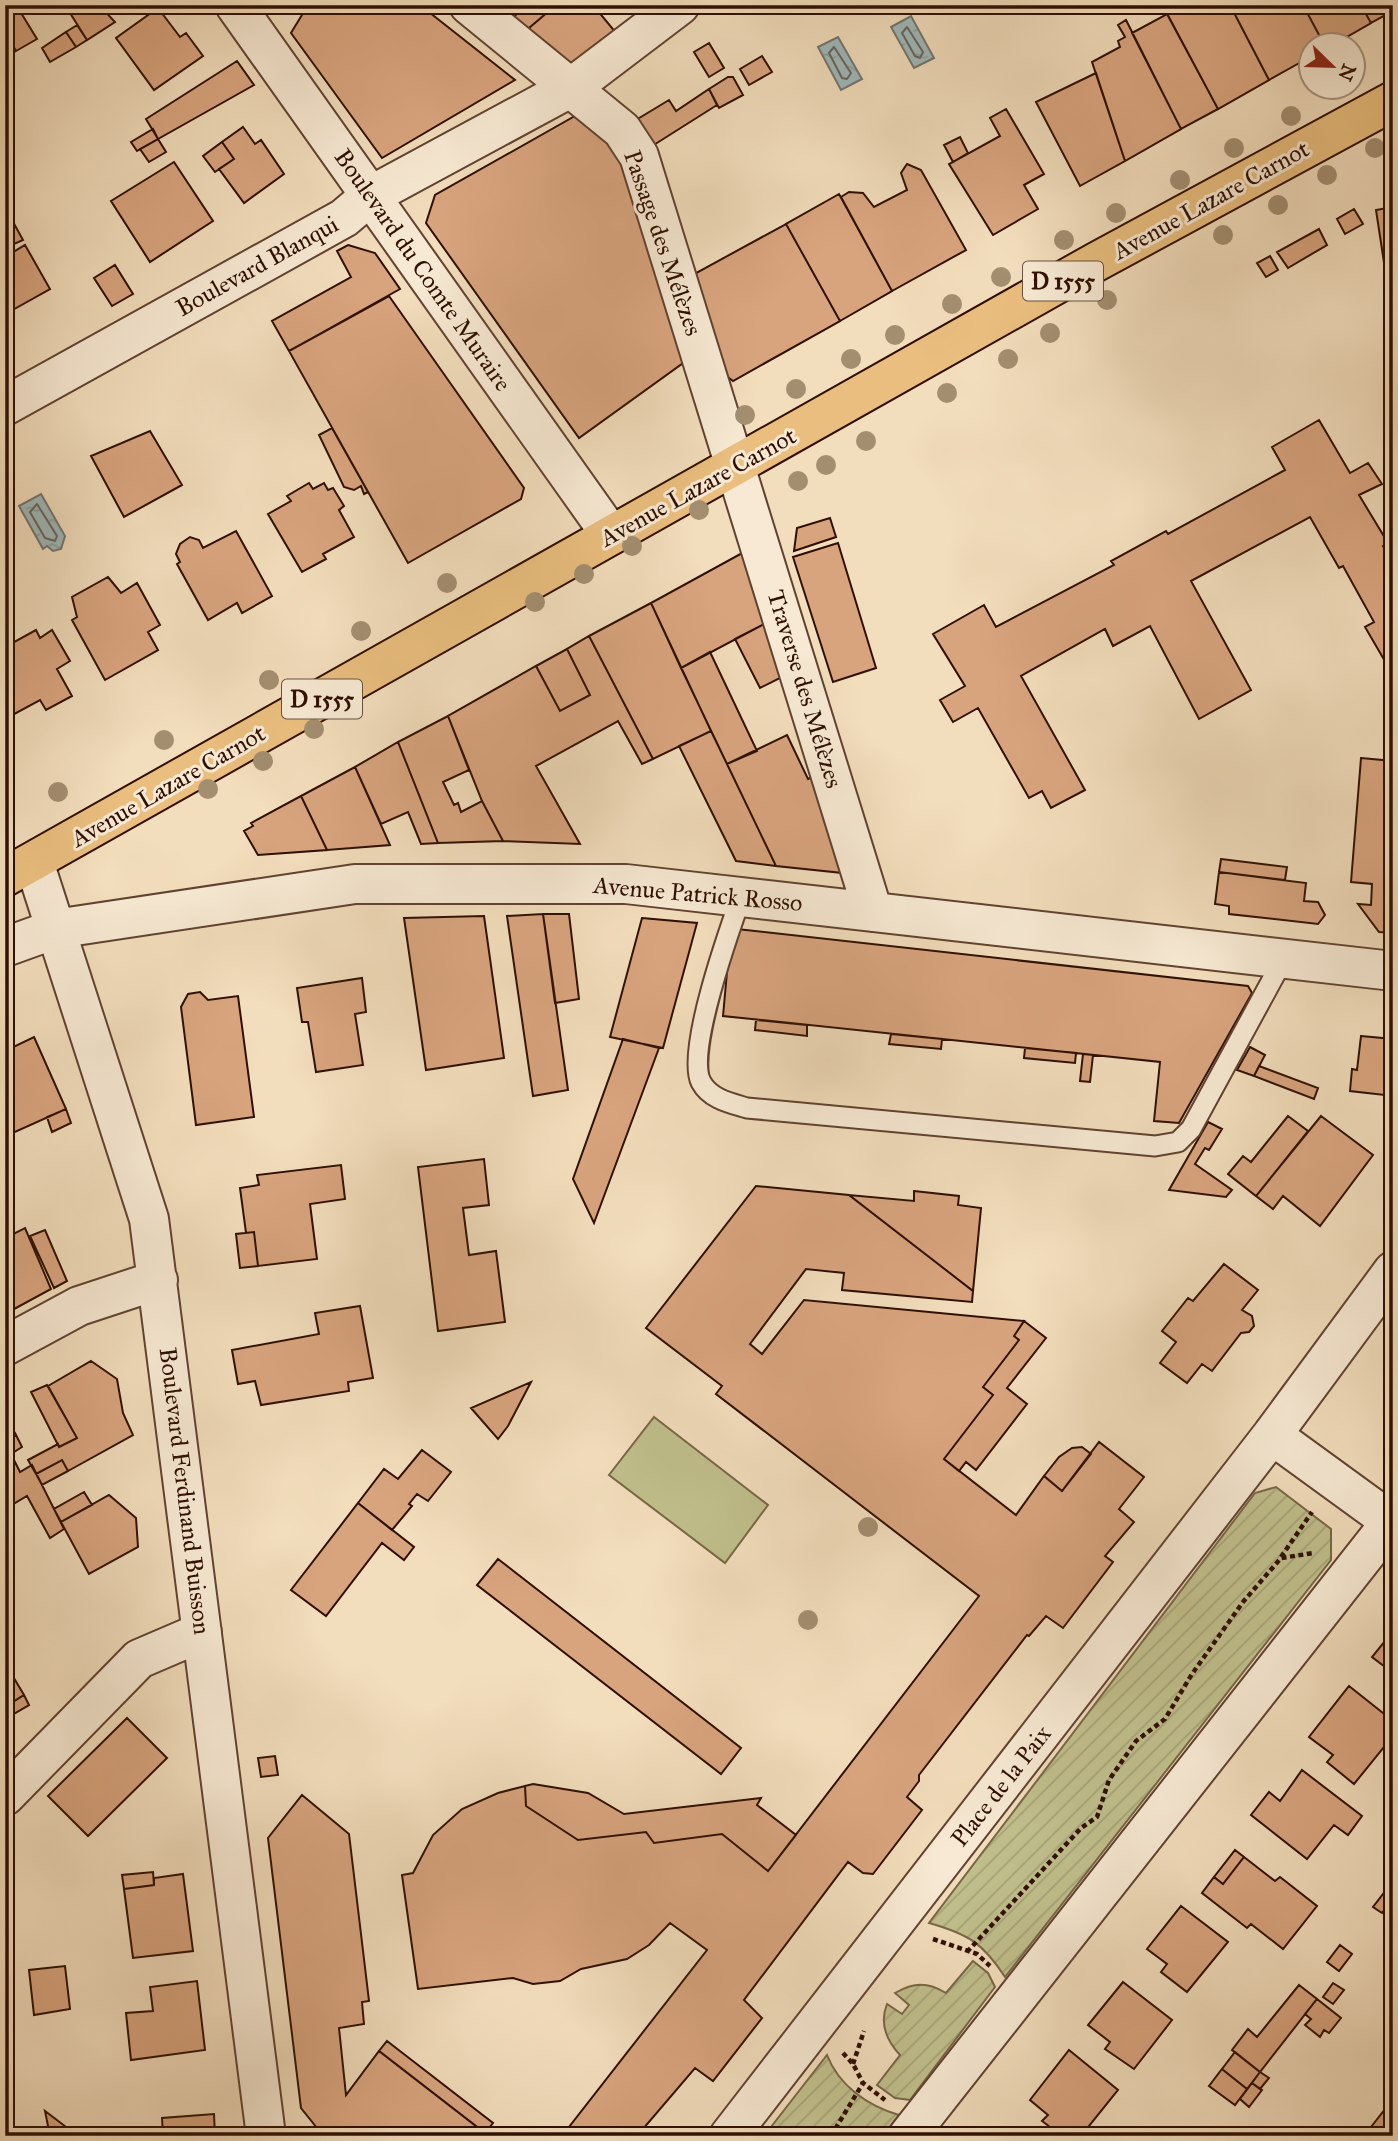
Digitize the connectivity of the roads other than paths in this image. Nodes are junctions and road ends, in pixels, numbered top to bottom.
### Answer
1 (235, 5) edge
2 (468, 5) edge
3 (680, 5) edge
4 (572, 87) junction
5 (1393, 101) edge
6 (370, 196) junction
7 (5, 406) edge
8 (736, 466) junction
9 (611, 535) junction
10 (20, 870) edge
11 (741, 897) junction
12 (873, 912) junction
13 (55, 929) junction
14 (5, 947) edge
15 (1284, 958) junction
16 (1393, 971) edge
17 (1393, 1271) edge
18 (158, 1280) junction
19 (5, 1346) edge
20 (1272, 1435) junction
21 (1392, 1522) edge
22 (202, 1632) junction
23 (5, 1796) edge
24 (911, 2131) edge
25 (266, 2136) edge
26 (729, 2136) edge

1 - 6 street, Boulevard du Comte Muraire
2 - 4 street, Passage des Mélèzes
3 - 4 street, Boulevard Blanqui
4 - 6 street, Boulevard Blanqui
4 - 8 street, Passage des Mélèzes
5 - 8 main road, Avenue Lazare Carnot / D 1555
6 - 7 street, Boulevard Blanqui
6 - 9 street, Boulevard du Comte Muraire
8 - 9 main road, Avenue Lazare Carnot / D 1555
8 - 12 street, Traverse des Mélèzes
9 - 10 main road, Avenue Lazare Carnot / D 1555
10 - 13 street, Boulevard Ferdinand Buisson
11 - 12 street, Avenue Patrick Rosso
11 - 13 street, Avenue Patrick Rosso
11 - 15 lane
12 - 15 street, Avenue Patrick Rosso
13 - 14 street, Avenue Patrick Rosso
13 - 18 street, Boulevard Ferdinand Buisson
15 - 16 street, Avenue Patrick Rosso
17 - 20 street, Place de la Paix
18 - 19 street
18 - 22 street, Boulevard Ferdinand Buisson
20 - 21 street
20 - 26 street, Place de la Paix
21 - 24 street
22 - 23 street
22 - 25 street, Boulevard Ferdinand Buisson

